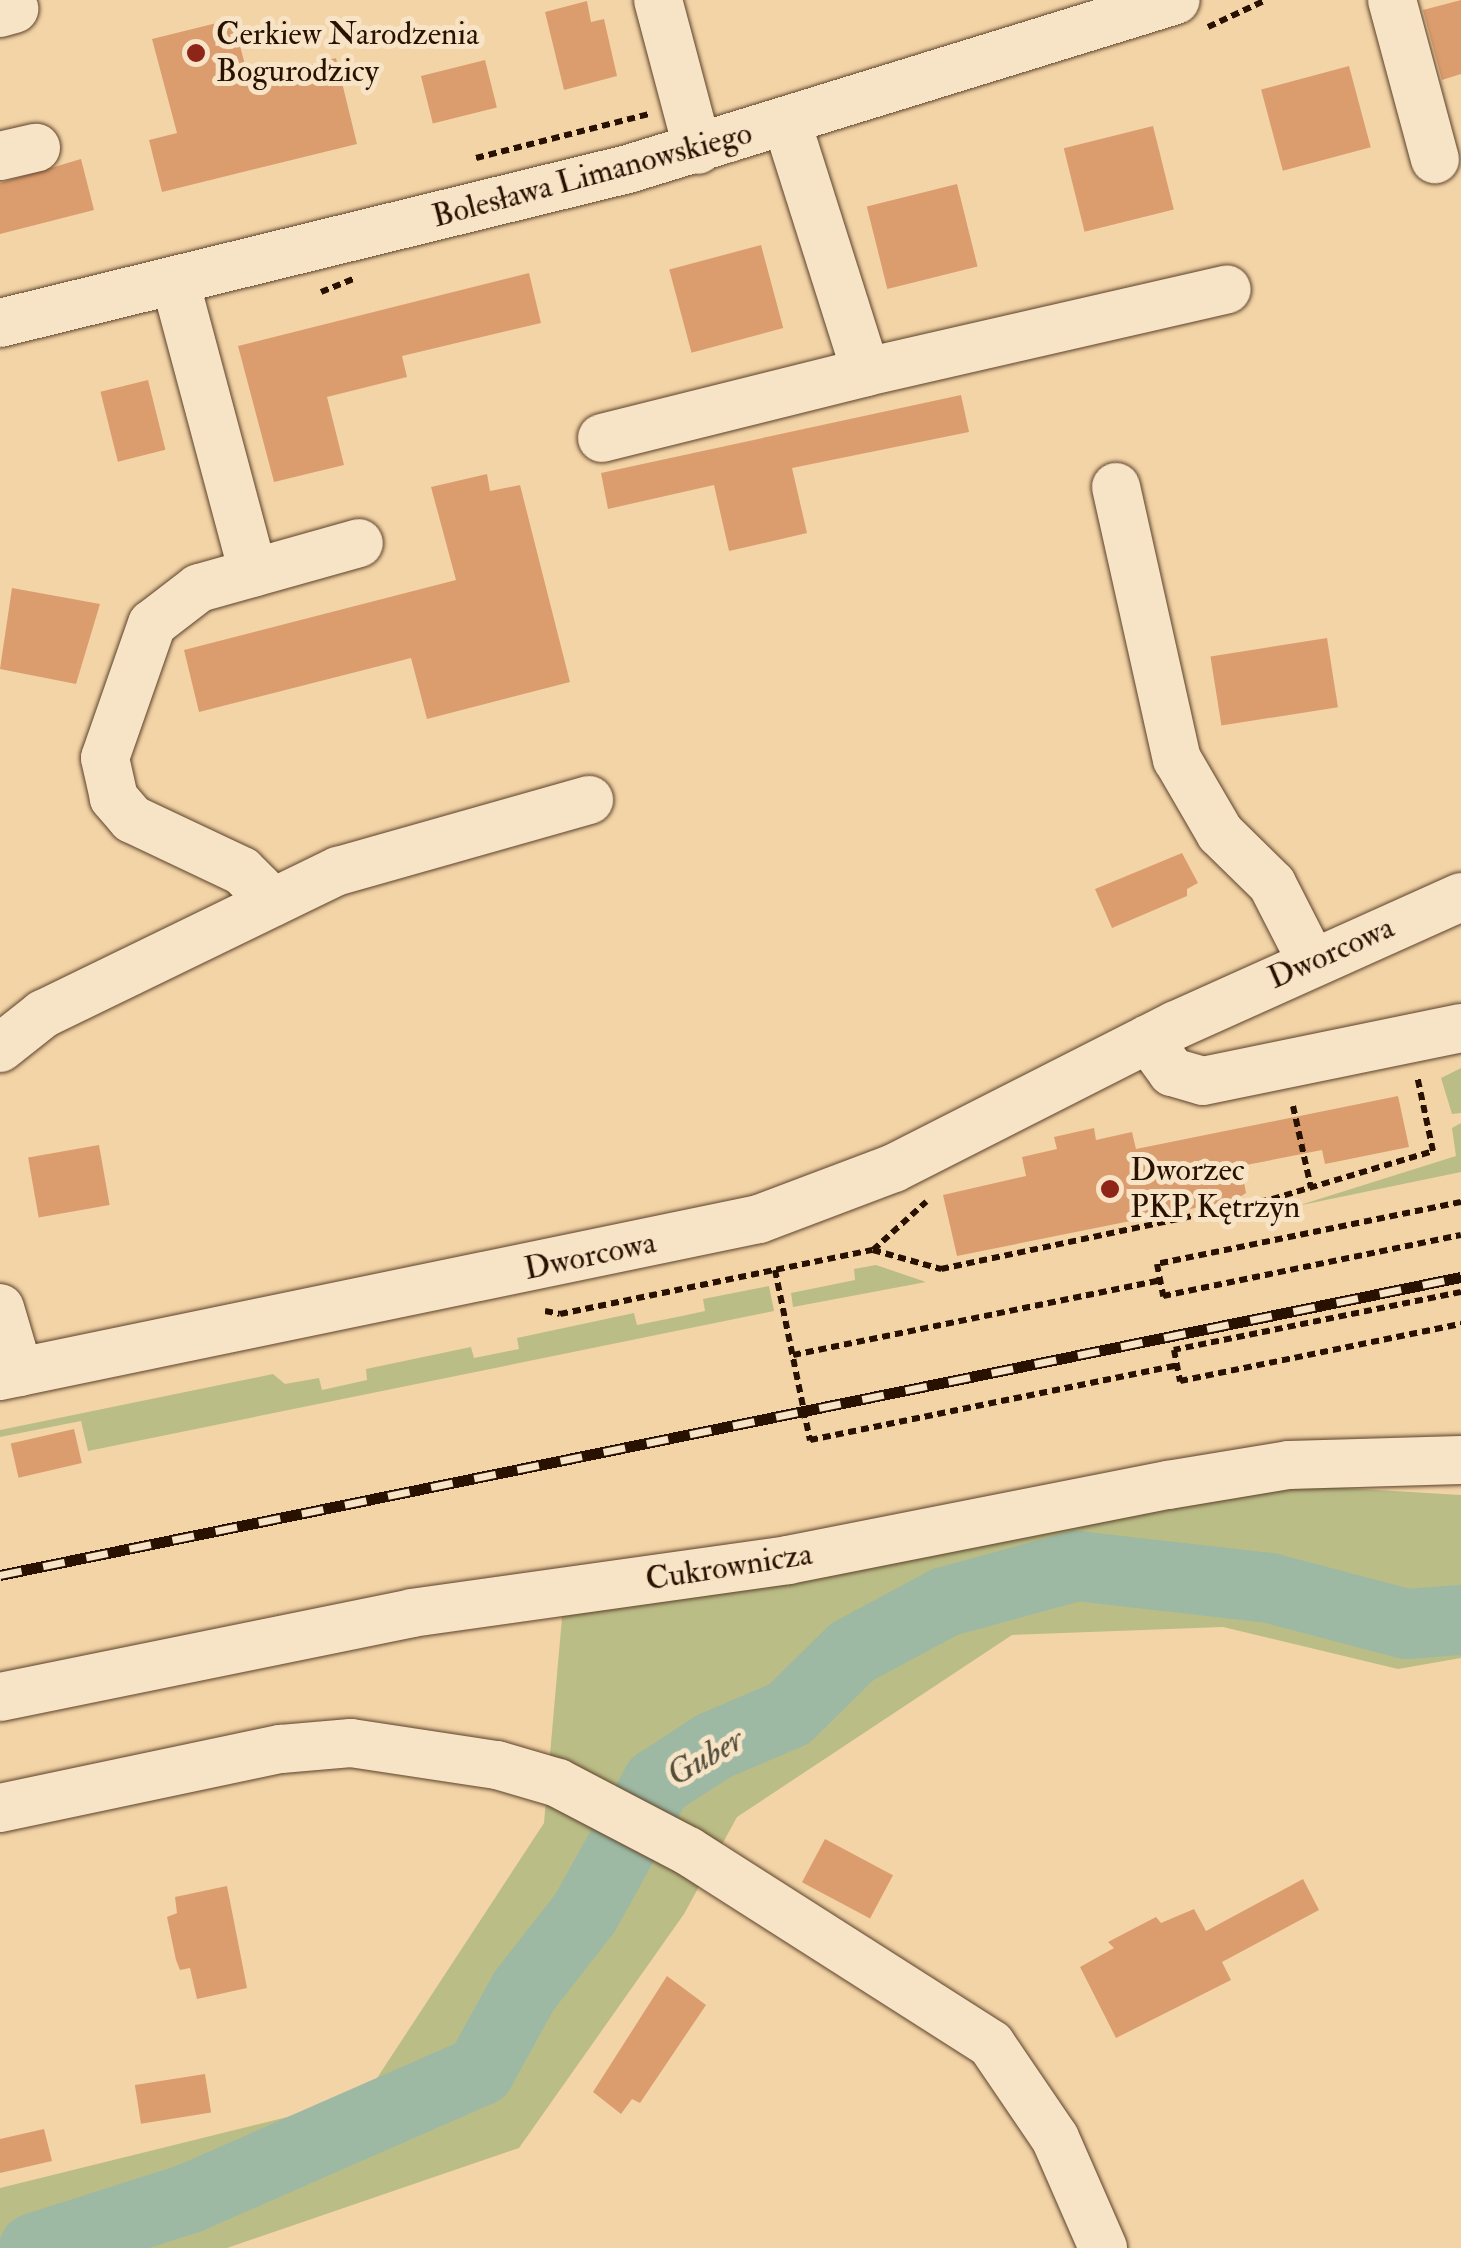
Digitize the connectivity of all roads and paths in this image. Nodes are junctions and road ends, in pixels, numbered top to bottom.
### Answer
1 (658, 0) edge
2 (1176, 0) edge
3 (1392, 0) edge
4 (686, 105) junction
5 (787, 123) junction
6 (698, 150) junction
7 (1435, 159) dead end
8 (466, 161) dead end
9 (174, 281) junction
10 (1226, 289) dead end
11 (0, 324) edge
12 (866, 372) junction
13 (602, 438) dead end
14 (1116, 486) dead end
15 (360, 543) dead end
16 (254, 573) junction
17 (590, 800) dead end
18 (1461, 897) edge
19 (273, 902) junction
20 (1312, 962) junction
21 (1461, 1028) edge
22 (1148, 1039) junction
23 (0, 1048) edge
24 (1417, 1075) dead end
25 (1293, 1104) dead end
26 (1311, 1188) junction
27 (1461, 1202) edge
28 (1461, 1236) edge
29 (873, 1250) dead end
30 (776, 1270) dead end
31 (1160, 1280) junction
32 (1461, 1292) edge
33 (0, 1308) edge
34 (1461, 1324) edge
35 (793, 1355) junction
36 (1177, 1365) junction
37 (10, 1374) edge
38 (1461, 1460) edge
39 (0, 1697) edge
40 (0, 1808) edge
41 (1103, 2248) edge

1 - 4 street
2 - 5 street, Bolesława Limanowskiego
3 - 7 street
4 - 6 street
4 - 8 path
5 - 6 street, Bolesława Limanowskiego
5 - 12 street
6 - 9 street, Bolesława Limanowskiego
9 - 11 street, Bolesława Limanowskiego
9 - 16 street
10 - 12 street
12 - 13 street
14 - 20 street
15 - 16 street
16 - 19 street
17 - 19 street
18 - 20 street, Dworcowa
19 - 23 street
20 - 22 street, Dworcowa
21 - 22 street
22 - 37 street, Dworcowa
24 - 26 path
25 - 26 path
26 - 29 path
27 - 31 path
28 - 31 path
30 - 35 path
31 - 35 path
32 - 36 path
33 - 37 street
34 - 36 path
35 - 36 path
38 - 39 street, Cukrownicza
40 - 41 street

